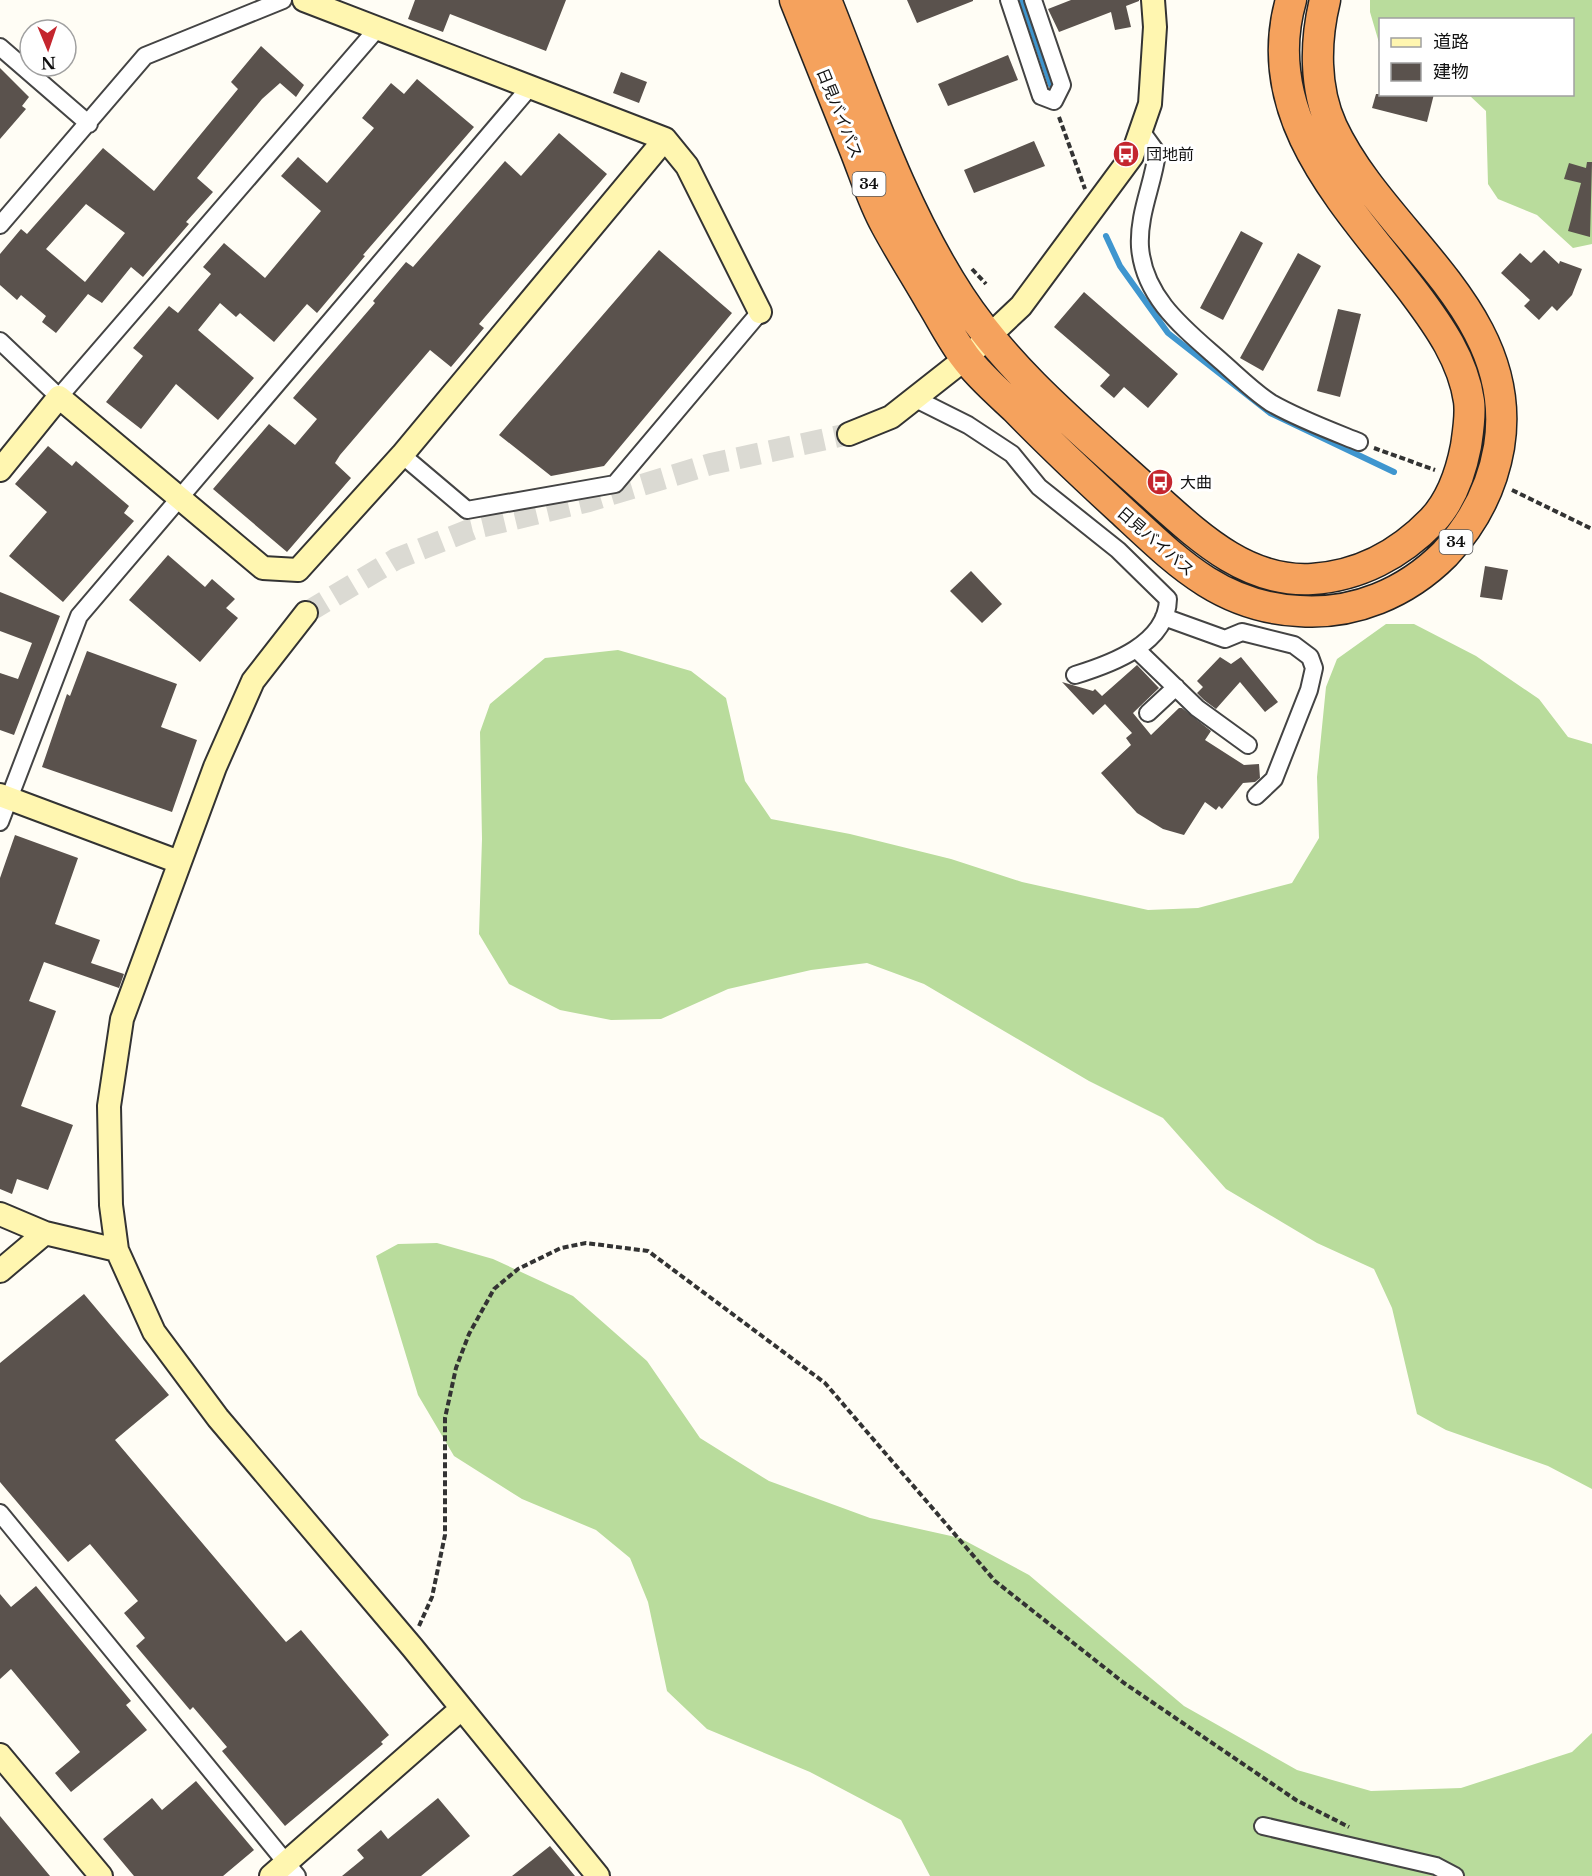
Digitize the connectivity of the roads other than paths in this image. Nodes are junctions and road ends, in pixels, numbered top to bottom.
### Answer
1 (283, 0) edge
2 (304, 0) edge
3 (795, 0) edge
4 (826, 0) edge
5 (1009, 0) edge
6 (1033, 0) edge
7 (1153, 0) edge
8 (1291, 0) edge
9 (1325, 0) edge
10 (377, 29) junction
11 (0, 47) edge
12 (530, 87) junction
13 (89, 124) junction
14 (1141, 131) junction
15 (665, 139) junction
16 (0, 225) edge
17 (760, 312) joint
18 (989, 334) junction
19 (0, 341) edge
20 (966, 358) junction
21 (59, 398) junction
22 (914, 398) junction
23 (849, 434) tunnel mouth
24 (1359, 442) road end
25 (402, 455) junction
26 (0, 470) edge
27 (179, 499) junction
28 (306, 613) tunnel mouth
29 (1164, 617) junction
30 (1136, 649) junction
31 (1075, 675) dead end
32 (1176, 687) junction
33 (1148, 713) dead end
34 (1248, 745) dead end
35 (4, 796) edge
36 (1256, 796) dead end
37 (0, 822) edge
38 (179, 862) junction
39 (0, 1214) edge
40 (45, 1233) junction
41 (117, 1250) junction
42 (0, 1271) edge
43 (0, 1513) edge
44 (461, 1709) junction
45 (0, 1755) edge
46 (1263, 1826) dead end
47 (285, 1872) edge
48 (101, 1876) edge
49 (598, 1876) edge
50 (1455, 1876) edge

1 - 13 street
2 - 10 street
3 - 20 highway, 日見バイパス / 34
4 - 18 highway, 日見バイパス / 34
5 - 6 street
7 - 14 street
8 - 18 highway, 日見バイパス / 34
9 - 20 highway, 日見バイパス / 34
10 - 12 street
10 - 21 street
11 - 13 street
12 - 15 street
12 - 27 street
13 - 16 street
14 - 18 street
14 - 24 street
15 - 17 street
15 - 25 street
17 - 25 street
18 - 20 street
19 - 21 street
20 - 22 street
21 - 26 street
21 - 27 street
22 - 23 street
22 - 29 street
25 - 27 street
27 - 35 street
28 - 38 street
29 - 30 street
29 - 36 street
30 - 31 street
30 - 32 street
32 - 33 street
32 - 34 street
35 - 37 street
35 - 38 street
38 - 41 street
39 - 40 street
40 - 41 street
40 - 42 street
41 - 44 street
43 - 47 street
44 - 47 street
44 - 49 street
45 - 48 street
46 - 50 street

